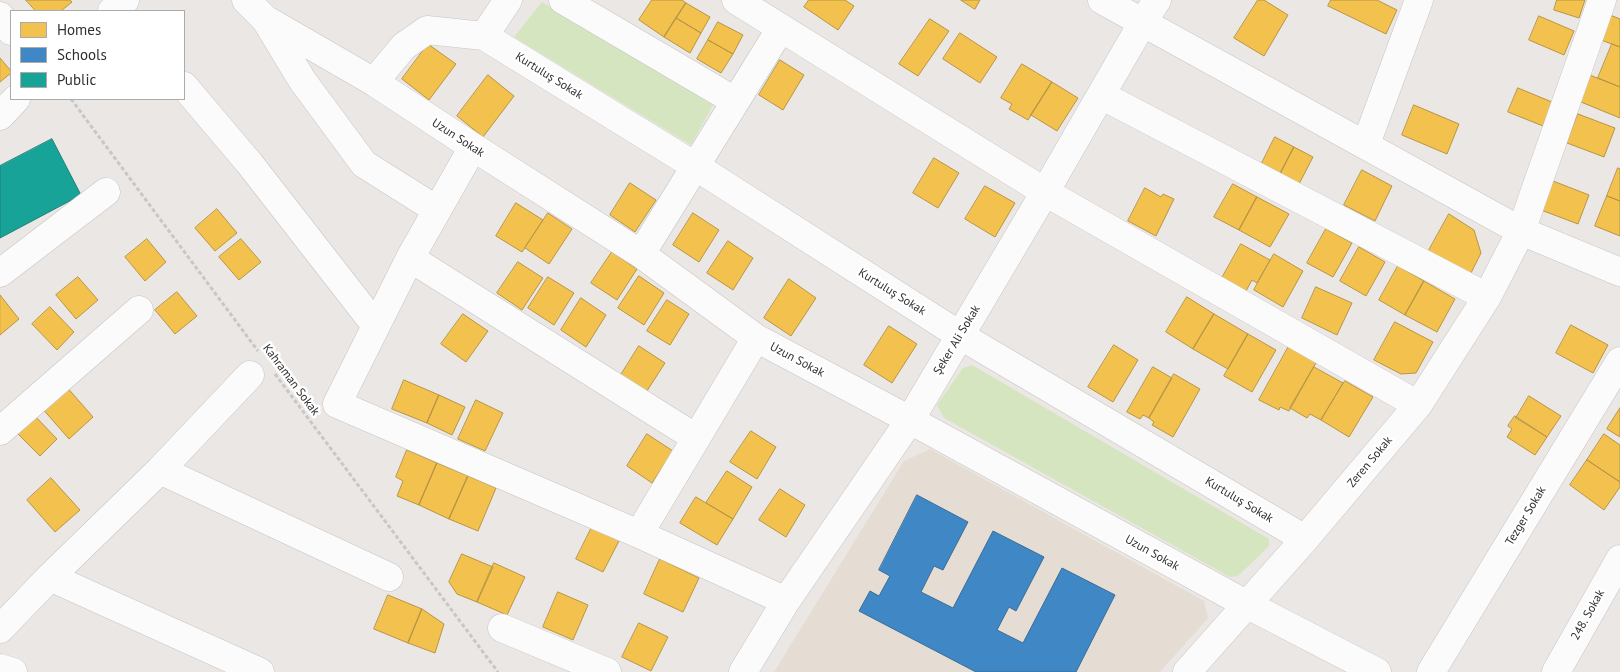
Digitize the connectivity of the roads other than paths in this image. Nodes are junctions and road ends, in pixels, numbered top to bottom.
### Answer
1 (246, 0) edge
2 (508, 0) edge
3 (563, 0) edge
4 (736, 0) edge
5 (1102, 0) edge
6 (1419, 0) edge
7 (1602, 0) edge
8 (1150, 11) edge
9 (0, 16) edge
10 (265, 19) junction
11 (781, 28) junction
12 (10, 30) edge
13 (484, 36) junction
14 (374, 82) junction
15 (185, 87) edge
16 (1101, 95) junction
17 (15, 100) edge
18 (735, 101) junction
19 (0, 116) edge
20 (1366, 144) junction
21 (473, 147) junction
22 (694, 166) junction
23 (106, 192) dead end
24 (1045, 192) junction
25 (437, 210) junction
26 (1521, 231) junction
27 (641, 254) junction
28 (410, 258) junction
29 (1620, 272) edge
30 (0, 273) edge
31 (1487, 297) junction
32 (139, 310) dead end
33 (376, 326) junction
34 (960, 336) junction
35 (756, 338) junction
36 (1620, 361) edge
37 (261, 366) road end
38 (1418, 405) junction
39 (910, 420) junction
40 (0, 431) edge
41 (696, 438) junction
42 (160, 470) junction
43 (639, 534) junction
44 (1305, 539) junction
45 (1620, 559) edge
46 (50, 577) junction
47 (389, 577) dead end
48 (786, 601) junction
49 (1246, 604) junction
50 (0, 628) edge
51 (502, 628) dead end
52 (0, 668) edge
53 (13, 672) edge
54 (260, 672) edge
55 (607, 672) edge
56 (743, 672) edge
57 (1187, 672) edge
58 (1377, 672) edge
59 (1431, 672) edge
60 (1556, 672) edge

1 - 10 street, Uzun Sokak
2 - 13 street
3 - 18 street
4 - 11 street
5 - 8 street
6 - 20 street
7 - 26 street, Zeren Sokak
8 - 16 street, Şeker Ali Sokak
8 - 20 street
9 - 12 street
10 - 14 street, Uzun Sokak
10 - 25 street
11 - 18 street
11 - 24 street
13 - 14 street
13 - 22 street, Kurtuluş Sokak
14 - 21 street, Uzun Sokak
15 - 33 street
16 - 24 street, Şeker Ali Sokak
16 - 31 street
17 - 19 street
18 - 22 street
20 - 26 street
21 - 25 street
21 - 27 street, Uzun Sokak
22 - 27 street
22 - 34 street, Kurtuluş Sokak
23 - 30 street
24 - 34 street, Şeker Ali Sokak
24 - 38 street
25 - 28 street
26 - 29 street
26 - 31 street, Zeren Sokak
27 - 35 street, Uzun Sokak
28 - 33 street
28 - 41 street
31 - 38 street, Zeren Sokak
32 - 40 street
33 - 43 street
34 - 39 street, Şeker Ali Sokak
34 - 44 street, Kurtuluş Sokak
35 - 39 street, Uzun Sokak
35 - 41 street
36 - 59 street, Tezger Sokak
37 - 42 street
38 - 44 street, Zeren Sokak
39 - 48 street, Şeker Ali Sokak
39 - 49 street, Uzun Sokak
41 - 43 street
42 - 46 street
42 - 47 street
43 - 48 street
44 - 49 street, Zeren Sokak
45 - 60 street, 248. Sokak
46 - 50 street
46 - 54 street
48 - 56 street, Şeker Ali Sokak
49 - 57 street, Zeren Sokak
49 - 58 street, Uzun Sokak
51 - 55 street
52 - 53 street

